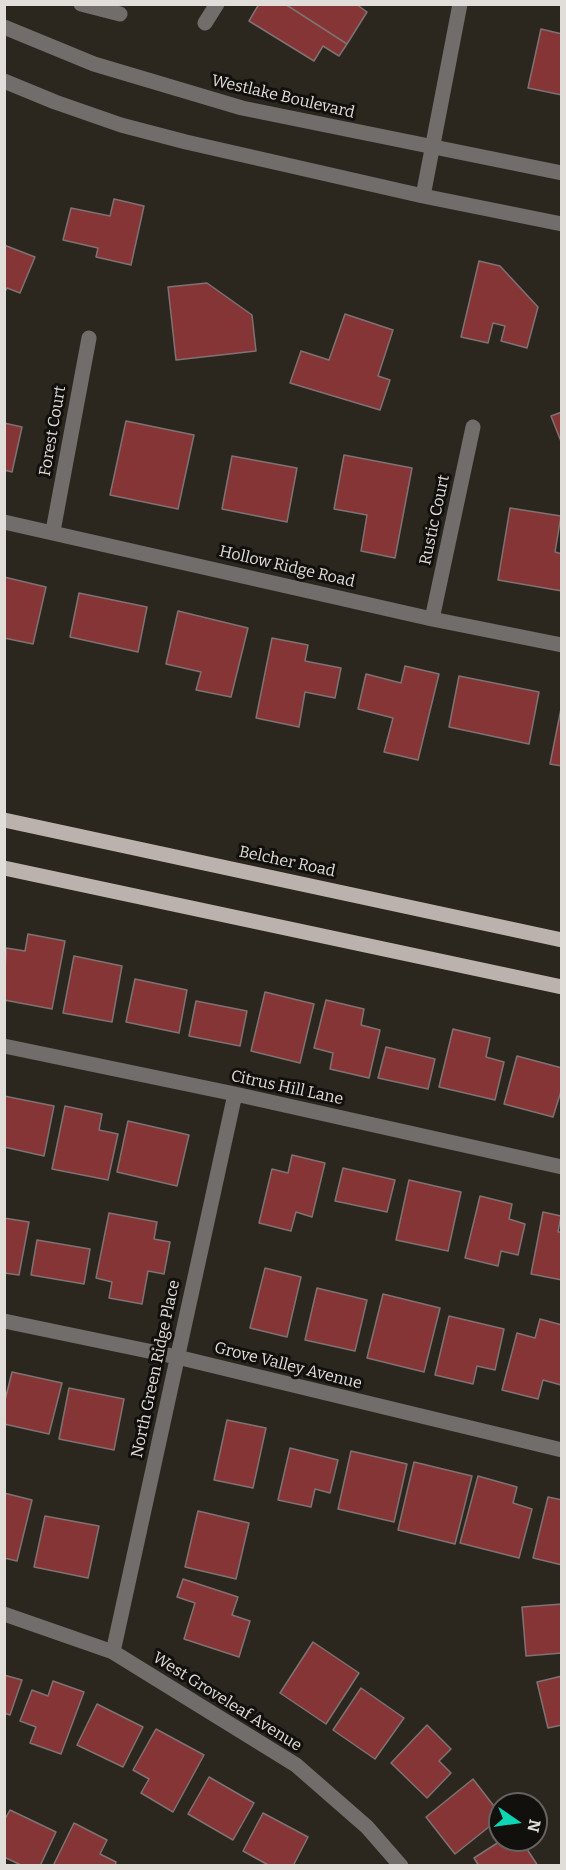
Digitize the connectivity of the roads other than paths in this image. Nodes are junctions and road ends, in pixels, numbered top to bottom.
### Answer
1 (81, 4) edge
2 (217, 4) edge
3 (460, 4) edge
4 (120, 14) dead end
5 (205, 23) dead end
6 (4, 27) edge
7 (4, 81) edge
8 (434, 148) junction
9 (561, 173) edge
10 (423, 196) junction
11 (561, 224) edge
12 (89, 338) dead end
13 (473, 428) dead end
14 (4, 522) edge
15 (53, 531) junction
16 (432, 619) junction
17 (561, 645) edge
18 (4, 820) edge
19 (4, 868) edge
20 (561, 940) edge
21 (561, 987) edge
22 (4, 1047) edge
23 (235, 1094) junction
24 (561, 1167) edge
25 (4, 1321) edge
26 (177, 1357) junction
27 (561, 1450) edge
28 (4, 1614) edge
29 (113, 1652) junction
30 (401, 1866) edge

1 - 4 street
2 - 5 street
3 - 8 street
6 - 8 street, Westlake Boulevard
7 - 10 street
8 - 9 street, Westlake Boulevard
8 - 10 street
10 - 11 street
12 - 15 street, Forest Court
13 - 16 street, Rustic Court
14 - 15 street, Hollow Ridge Road
15 - 16 street, Hollow Ridge Road
16 - 17 street, Hollow Ridge Road
18 - 20 main road, Belcher Road
19 - 21 main road
22 - 23 street, Citrus Hill Lane
23 - 24 street, Citrus Hill Lane
23 - 26 street, North Green Ridge Place
25 - 26 street, Grove Valley Avenue
26 - 27 street, Grove Valley Avenue
26 - 29 street, North Green Ridge Place
28 - 29 street, West Groveleaf Avenue
29 - 30 street, West Groveleaf Avenue

